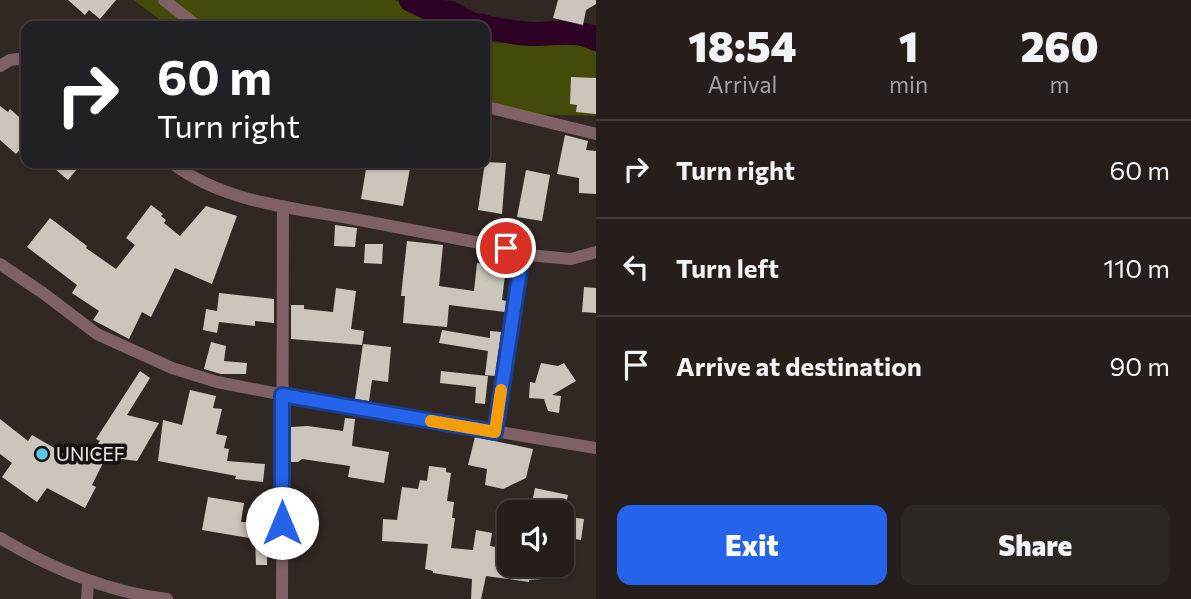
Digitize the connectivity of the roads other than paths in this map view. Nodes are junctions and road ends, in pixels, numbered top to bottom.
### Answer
1 (164, 0) edge
2 (191, 21) edge
3 (21, 59) edge
4 (0, 65) edge
5 (491, 108) dead end
6 (596, 134) edge
7 (178, 168) edge
8 (283, 206) junction
9 (596, 252) edge
10 (517, 254) junction
11 (1, 268) edge
12 (282, 395) junction
13 (495, 432) junction
14 (596, 448) edge
15 (0, 538) edge
16 (88, 581) junction
17 (87, 599) edge
18 (167, 599) edge
19 (282, 599) edge

1 - 2 street
3 - 4 street
5 - 6 street
7 - 8 street
8 - 10 street
8 - 12 street
9 - 10 street
10 - 13 street
11 - 12 street
12 - 13 street
12 - 19 street
13 - 14 street
15 - 16 street
16 - 17 street
16 - 18 street

